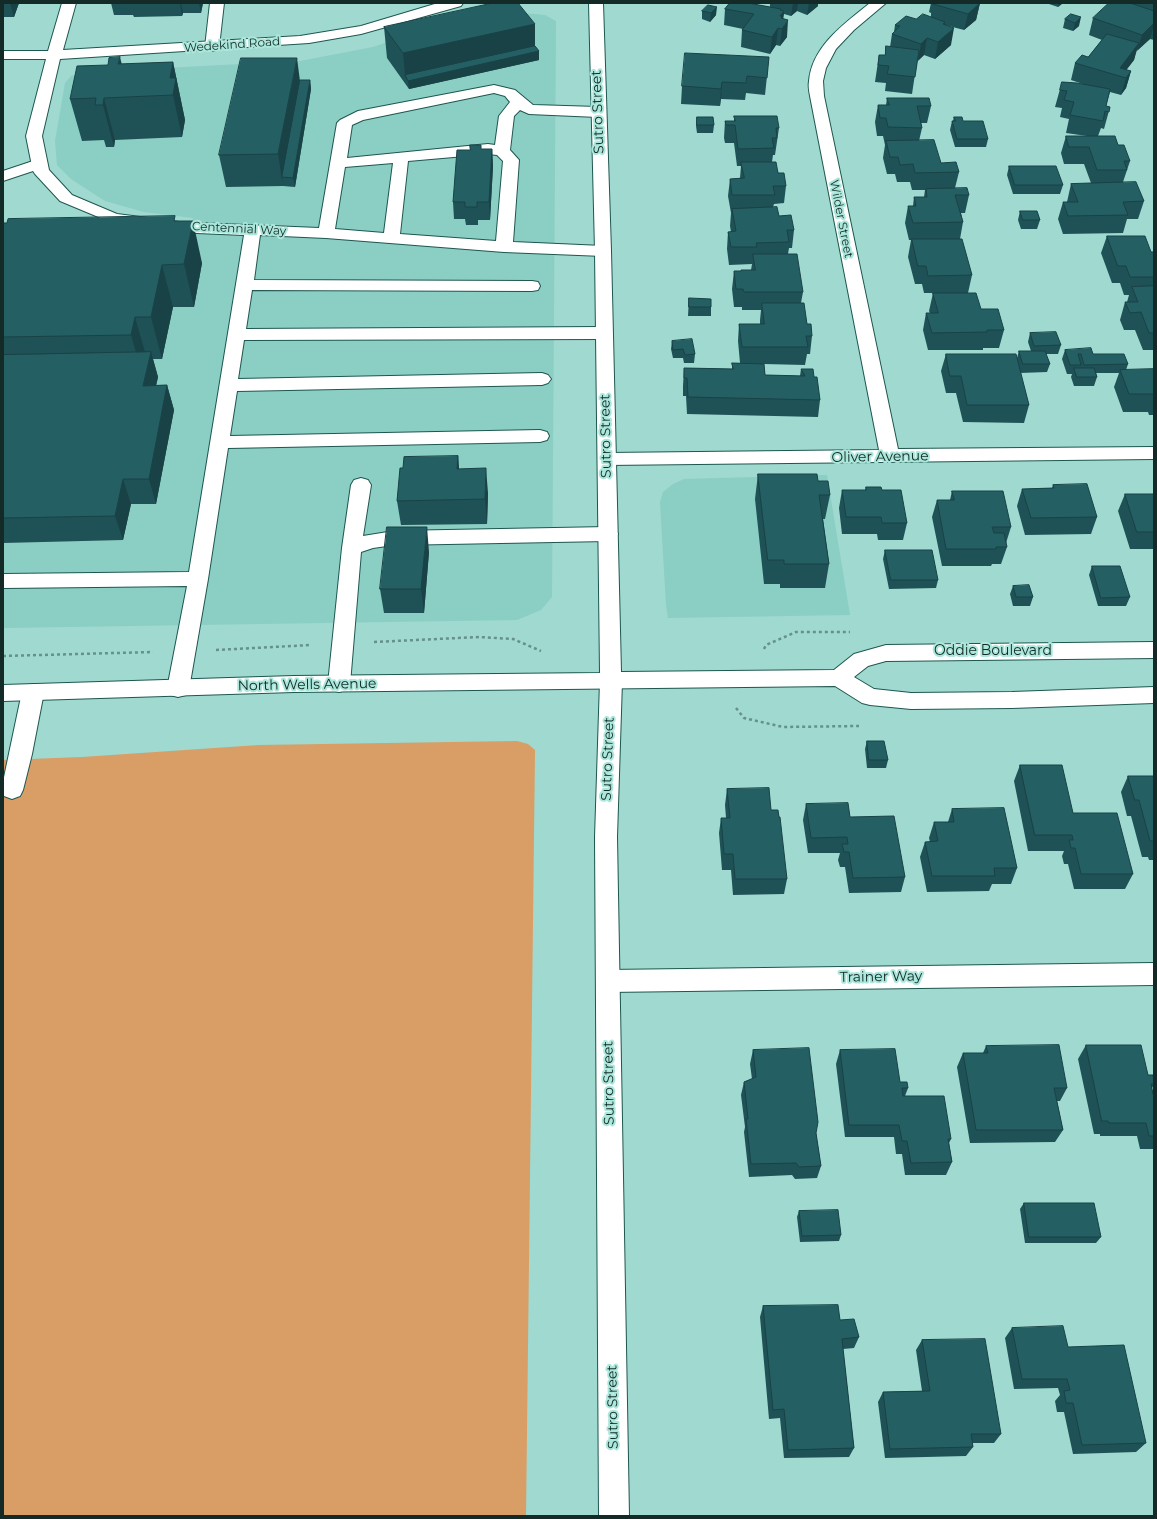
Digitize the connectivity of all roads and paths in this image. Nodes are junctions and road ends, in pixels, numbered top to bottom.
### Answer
1 (69, 3) edge
2 (217, 3) edge
3 (456, 3) edge
4 (596, 3) edge
5 (879, 3) edge
6 (212, 47) junction
7 (54, 55) junction
8 (3, 56) edge
9 (518, 102) junction
10 (598, 112) junction
11 (502, 151) junction
12 (401, 158) junction
13 (338, 163) junction
14 (39, 164) junction
15 (3, 176) edge
16 (253, 230) junction
17 (326, 233) junction
18 (391, 238) junction
19 (504, 247) junction
20 (603, 251) junction
21 (245, 285) junction
22 (532, 286) dead end
23 (603, 333) junction
24 (237, 336) junction
25 (542, 379) dead end
26 (229, 385) junction
27 (540, 436) dead end
28 (220, 442) junction
29 (1154, 453) edge
30 (890, 456) junction
31 (606, 459) junction
32 (361, 485) dead end
33 (608, 534) junction
34 (352, 548) junction
35 (198, 578) junction
36 (3, 581) edge
37 (1154, 650) edge
38 (839, 678) junction
39 (611, 681) junction
40 (339, 684) junction
41 (178, 689) junction
42 (33, 692) junction
43 (3, 693) edge
44 (1154, 695) edge
45 (12, 790) dead end
46 (1154, 974) edge
47 (608, 981) junction
48 (614, 1516) edge

1 - 7 street, Centennial Way
2 - 6 street
3 - 6 street, Wedekind Road
4 - 10 street, Sutro Street
5 - 30 street, Wilder Street
6 - 7 street, Wedekind Road
7 - 8 street, Wedekind Road
7 - 14 street, Centennial Way
9 - 10 street
9 - 11 street
9 - 13 street
10 - 20 street, Sutro Street
11 - 12 street
11 - 19 street
12 - 13 street
12 - 18 street
13 - 17 street
14 - 15 street
14 - 16 street, Centennial Way
16 - 17 street, Centennial Way
16 - 21 street
17 - 18 street, Centennial Way
18 - 19 street, Centennial Way
19 - 20 street, Centennial Way
20 - 23 street, Sutro Street
21 - 22 street
21 - 24 street
23 - 24 street
23 - 31 street, Sutro Street
24 - 26 street
25 - 26 street
26 - 28 street
27 - 28 street
28 - 35 street
29 - 30 street, Oliver Avenue
30 - 31 street, Oliver Avenue
31 - 33 street, Sutro Street
32 - 34 street
33 - 34 street
33 - 39 street, Sutro Street
34 - 40 street
35 - 36 street
35 - 41 street
37 - 38 street, Oddie Boulevard
38 - 39 street
38 - 44 street
39 - 40 street, North Wells Avenue
39 - 47 street, Sutro Street
40 - 41 street, North Wells Avenue
41 - 42 street, North Wells Avenue
42 - 43 street, North Wells Avenue
42 - 45 street
46 - 47 street, Trainer Way
47 - 48 street, Sutro Street

